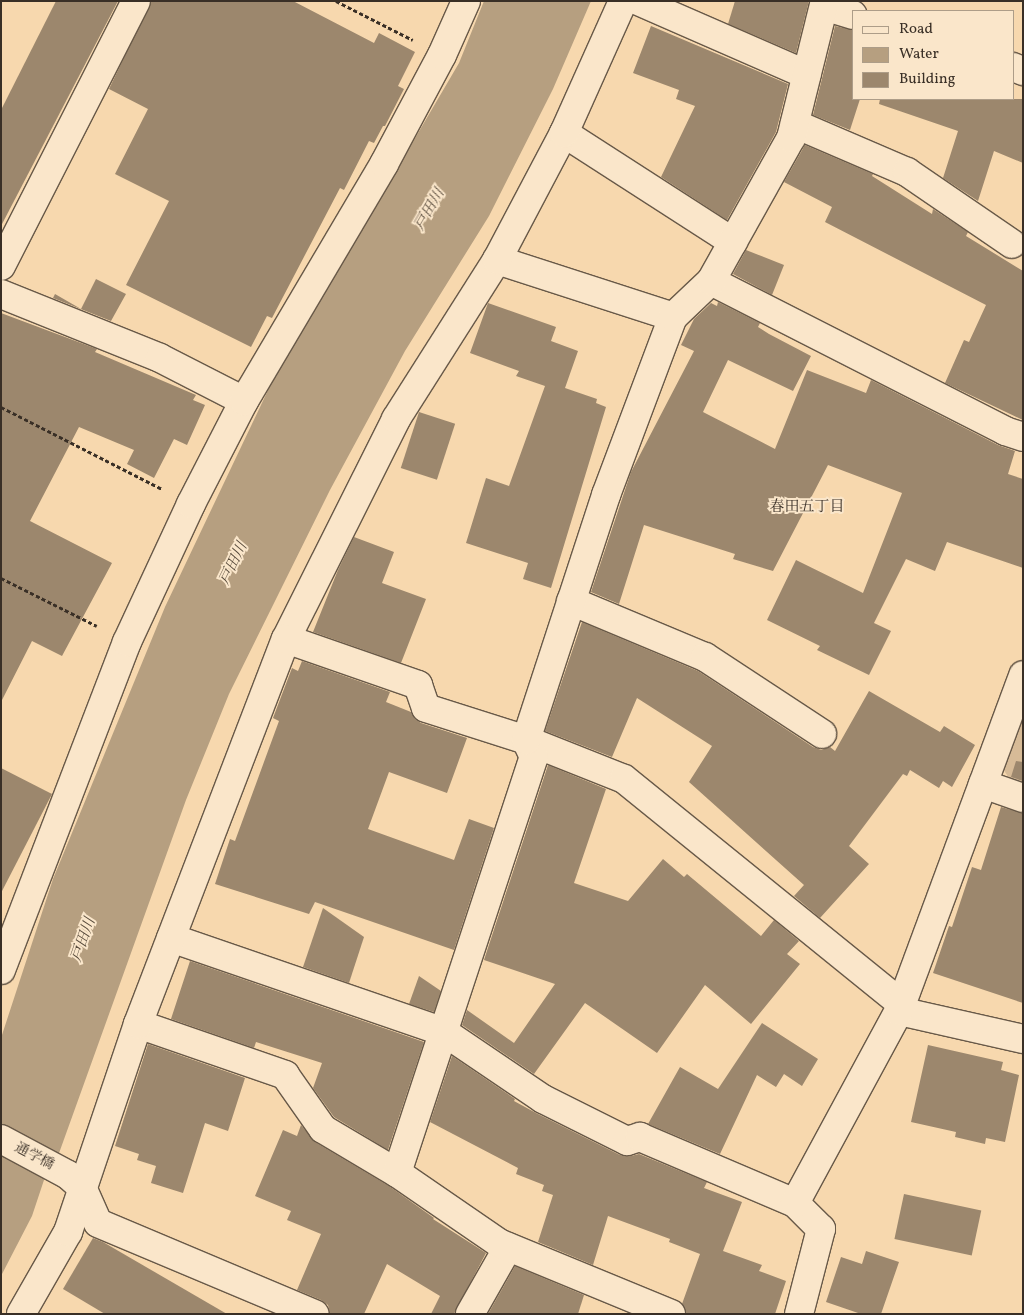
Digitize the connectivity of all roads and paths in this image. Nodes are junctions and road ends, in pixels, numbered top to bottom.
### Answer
1 (136, 1) edge
2 (336, 1) edge
3 (466, 1) edge
4 (623, 1) edge
5 (638, 1) edge
6 (825, 4) edge
7 (852, 14) edge
8 (442, 55) junction
9 (807, 75) junction
10 (795, 124) junction
11 (564, 133) junction
12 (733, 242) junction
13 (1012, 244) dead end
14 (497, 260) junction
15 (1, 266) edge
16 (711, 281) junction
17 (1, 294) edge
18 (672, 317) junction
19 (244, 401) junction
20 (1, 407) edge
21 (1023, 437) edge
22 (191, 504) junction
23 (1, 578) edge
24 (571, 601) junction
25 (286, 639) junction
26 (127, 642) junction
27 (1023, 675) edge
28 (822, 734) dead end
29 (526, 740) junction
30 (982, 784) junction
31 (1023, 798) edge
32 (170, 938) junction
33 (1, 970) edge
34 (900, 1007) junction
35 (138, 1024) junction
36 (444, 1032) junction
37 (1023, 1039) edge
38 (1, 1139) edge
39 (397, 1173) junction
40 (75, 1181) junction
41 (795, 1203) junction
42 (508, 1247) junction
43 (22, 1314) edge
44 (315, 1314) edge
45 (470, 1314) edge
46 (671, 1314) edge
47 (799, 1314) edge

1 - 15 street
2 - 8 path
3 - 8 street
4 - 11 street
5 - 9 street
6 - 7 street
6 - 9 street
8 - 19 street
9 - 10 street
10 - 12 street
10 - 13 street
11 - 12 street
11 - 14 street
12 - 16 street
14 - 18 street
14 - 25 street
16 - 18 street
16 - 21 street
17 - 19 street
18 - 24 street
19 - 22 street
20 - 22 path
22 - 26 street
23 - 26 path
24 - 28 street
24 - 29 street
25 - 29 street
25 - 32 street
26 - 33 street
27 - 30 street
29 - 34 street
29 - 36 street
30 - 31 street
30 - 34 street
32 - 35 street
32 - 36 street
34 - 37 street
34 - 41 street
35 - 39 street
35 - 40 street
36 - 39 street
36 - 41 street
38 - 40 street, 通学橋
39 - 42 street
40 - 43 street
40 - 44 street
41 - 47 street
42 - 45 street
42 - 46 street

